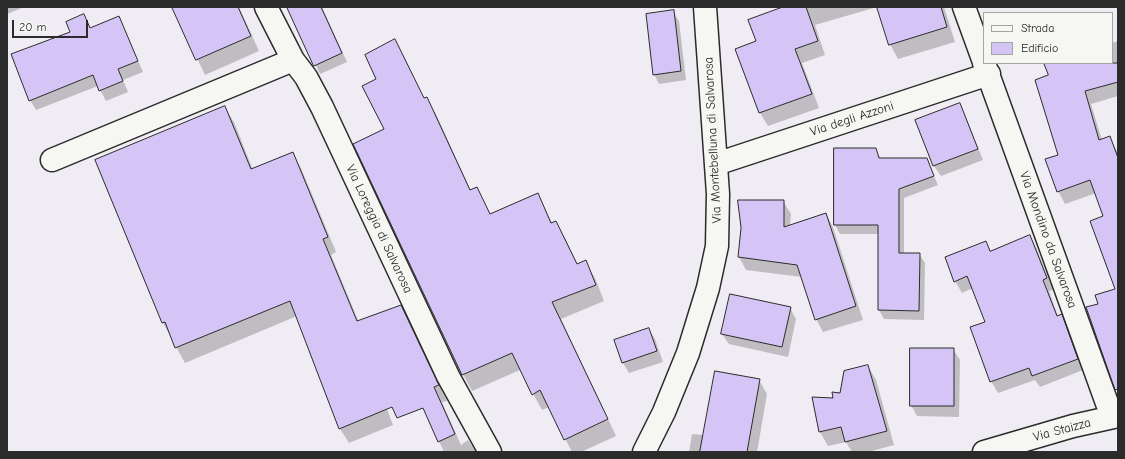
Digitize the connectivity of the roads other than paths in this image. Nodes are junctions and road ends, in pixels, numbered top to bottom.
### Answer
1 (266, 7) edge
2 (705, 7) edge
3 (964, 7) edge
4 (983, 58) edge
5 (292, 60) junction
6 (986, 66) edge
7 (52, 160) dead end
8 (716, 164) junction
9 (1115, 416) edge
10 (994, 451) edge
11 (490, 452) edge
12 (644, 452) edge

1 - 5 street, Via Loreggia di Salvarosa
2 - 8 street, Via Montebelluna di Salvarosa
3 - 4 street, Via Mondino da Salvarosa
5 - 7 street
5 - 11 street, Via Loreggia di Salvarosa
6 - 8 street, Via degli Azzoni
6 - 9 street, Via Mondino da Salvarosa
8 - 12 street, Via Montebelluna di Salvarosa
9 - 10 street, Via Staizza

